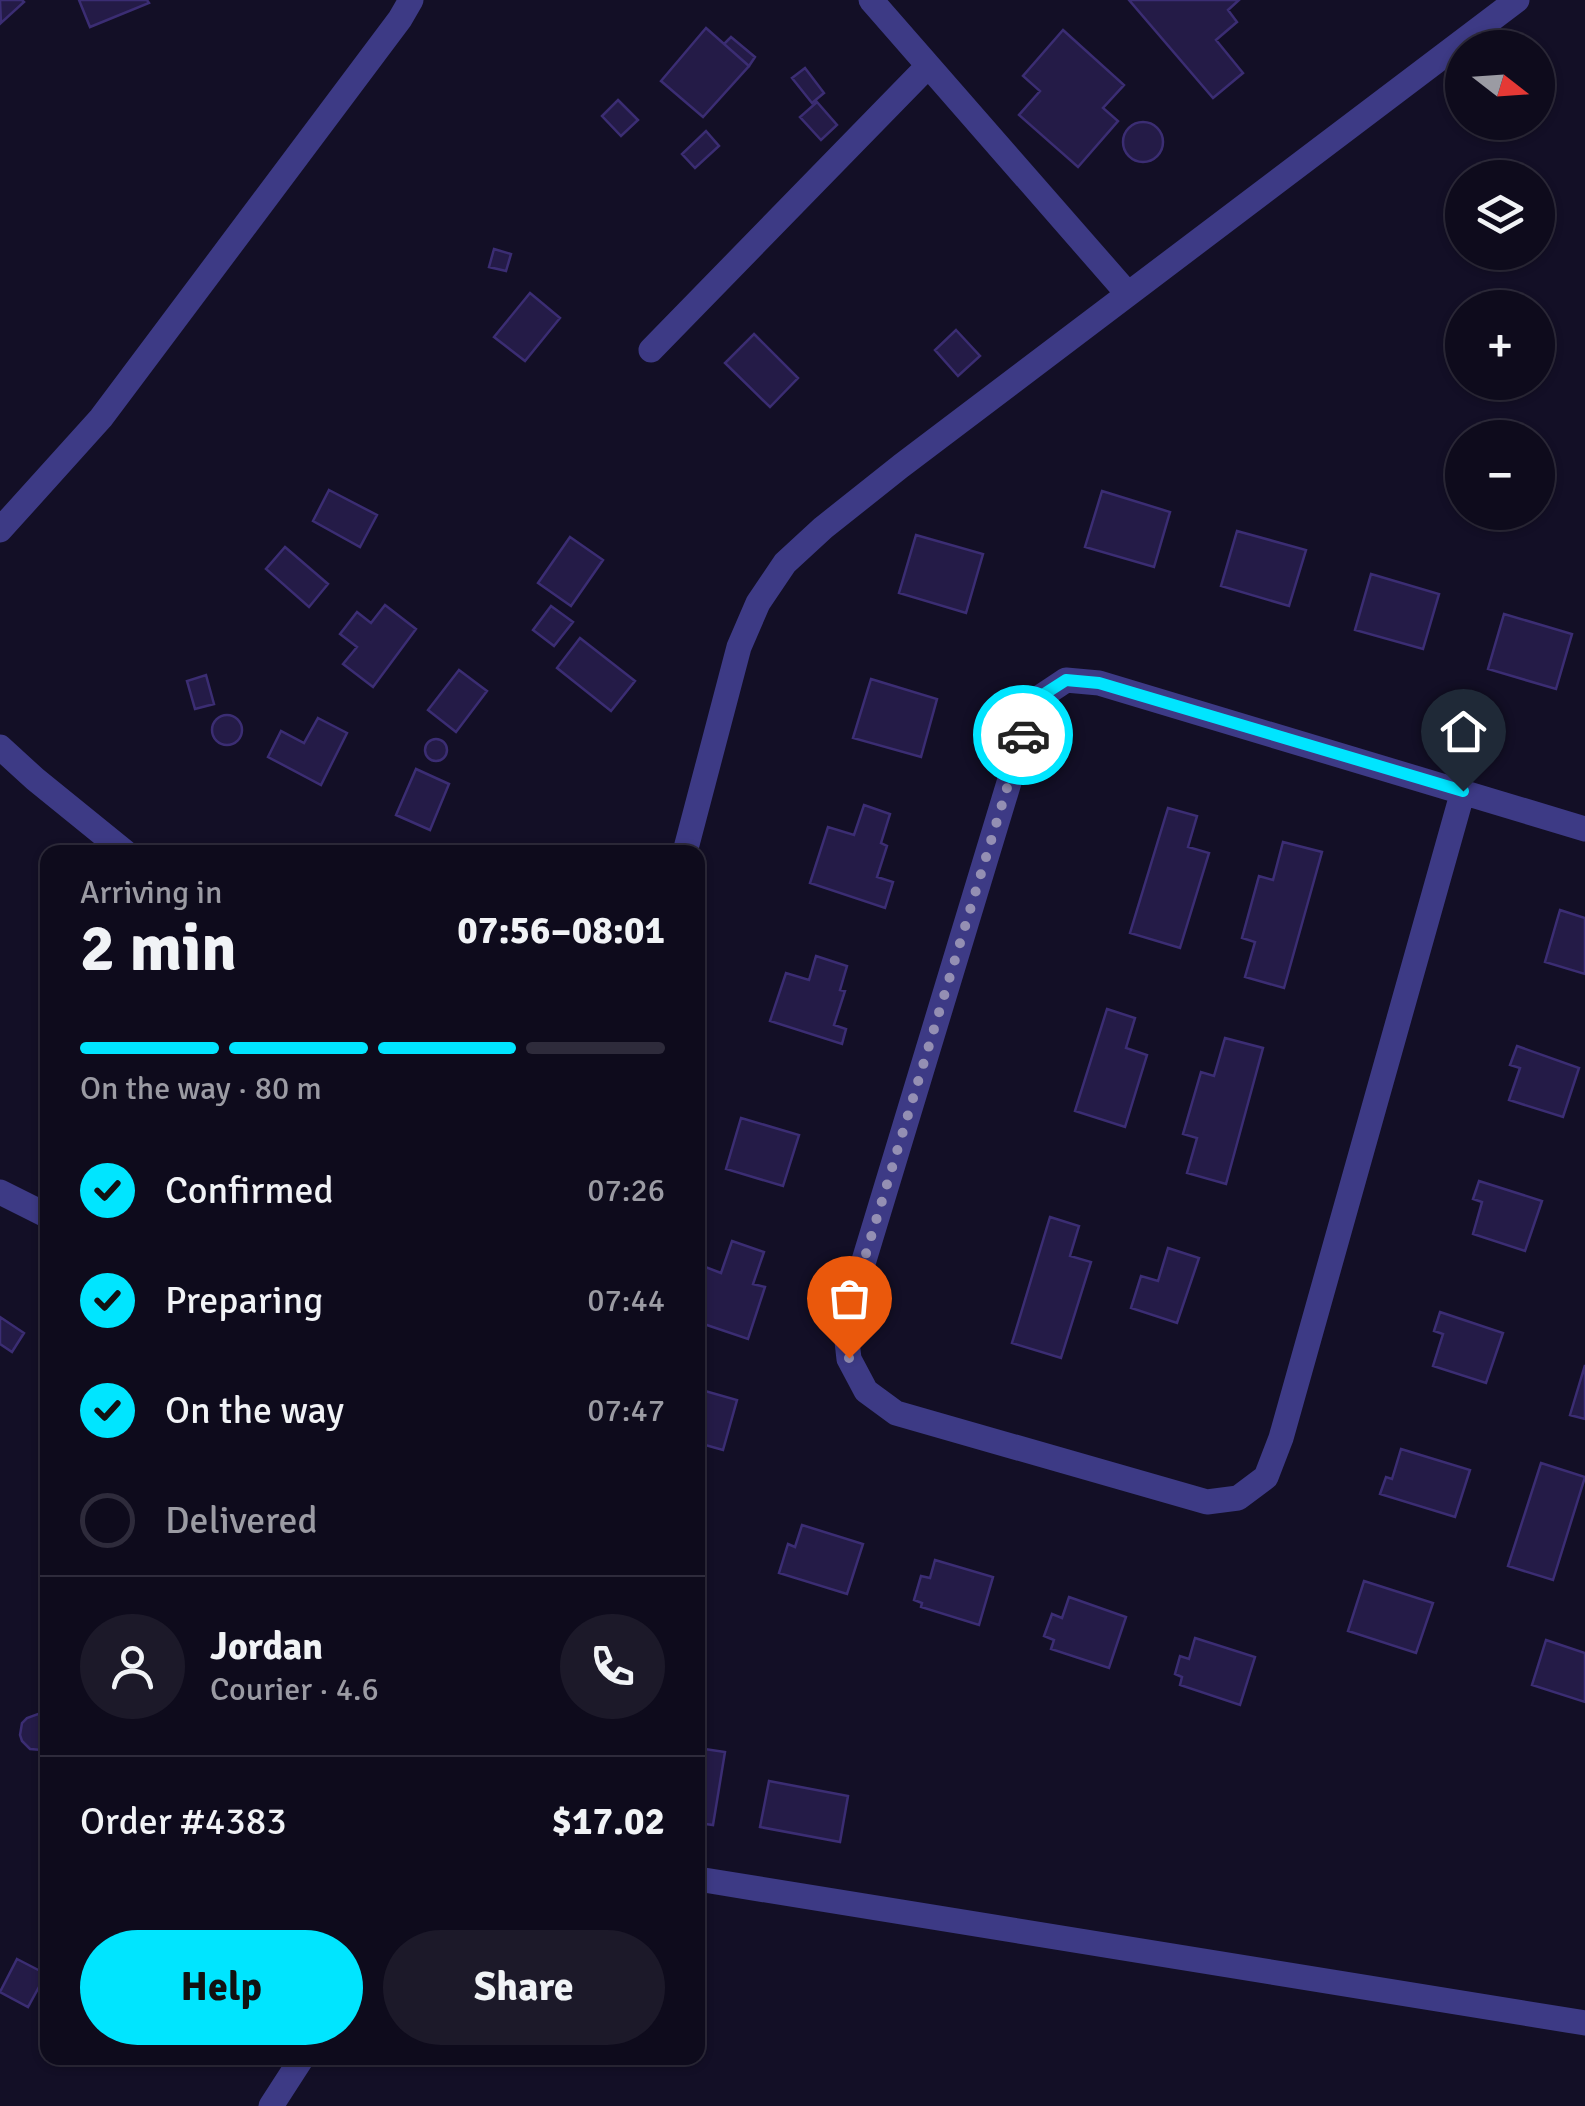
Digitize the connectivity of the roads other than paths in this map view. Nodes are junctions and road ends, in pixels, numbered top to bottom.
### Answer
1 (411, 0) edge
2 (870, 0) edge
3 (1517, 0) edge
4 (928, 66) junction
5 (1128, 294) junction
6 (650, 350) dead end
7 (0, 530) edge
8 (0, 746) edge
9 (1463, 791) junction
10 (1585, 830) edge
11 (116, 845) edge
12 (687, 845) edge
13 (0, 1192) edge
14 (40, 1212) edge
15 (705, 1880) edge
16 (1585, 2023) edge
17 (297, 2065) edge
18 (271, 2106) edge

1 - 7 street
2 - 4 street
3 - 5 street
4 - 5 street
4 - 6 street
5 - 12 street
8 - 11 street
9 - 9 street
9 - 10 street
13 - 14 street
15 - 16 street
17 - 18 street

